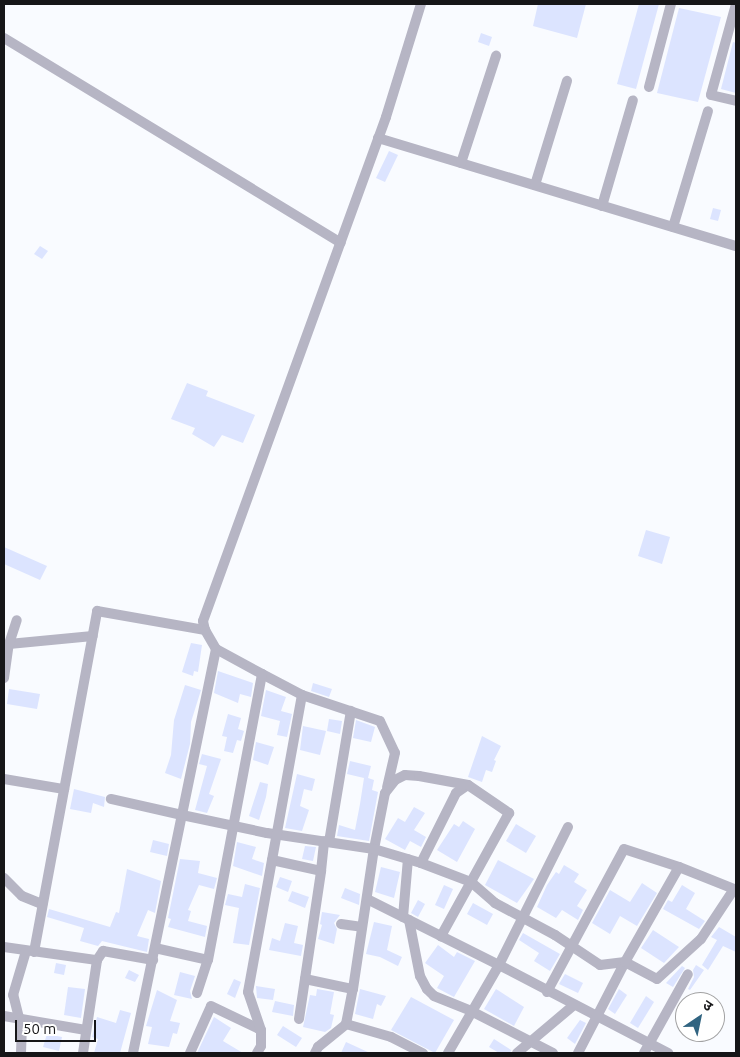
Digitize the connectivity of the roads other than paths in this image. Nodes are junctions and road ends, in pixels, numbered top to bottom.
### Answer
1 (421, 4) edge
2 (671, 4) edge
3 (736, 4) edge
4 (4, 38) edge
5 (496, 56) dead end
6 (568, 81) dead end
7 (650, 87) dead end
8 (633, 100) dead end
9 (736, 101) edge
10 (708, 111) dead end
11 (378, 138) junction
12 (461, 163) junction
13 (535, 185) junction
14 (602, 206) junction
15 (673, 227) junction
16 (341, 243) junction
17 (735, 243) edge
18 (17, 620) dead end
19 (205, 630) junction
20 (92, 636) junction
21 (9, 644) junction
22 (216, 650) junction
23 (262, 674) junction
24 (4, 678) edge
25 (302, 695) junction
26 (351, 711) junction
27 (4, 779) edge
28 (468, 785) junction
29 (64, 789) junction
30 (385, 793) junction
31 (111, 799) dead end
32 (182, 815) junction
33 (235, 826) junction
34 (568, 827) dead end
35 (276, 834) junction
36 (327, 842) junction
37 (374, 849) junction
38 (408, 859) junction
39 (272, 860) junction
40 (421, 863) junction
41 (679, 867) junction
42 (321, 871) junction
43 (4, 878) edge
44 (470, 882) junction
45 (735, 889) edge
46 (367, 899) junction
47 (42, 904) junction
48 (522, 918) junction
49 (406, 919) junction
50 (341, 924) dead end
51 (362, 927) junction
52 (441, 936) junction
53 (571, 944) junction
54 (4, 947) edge
55 (155, 948) junction
56 (30, 951) junction
57 (97, 960) junction
58 (153, 960) junction
59 (208, 960) junction
60 (625, 962) junction
61 (499, 965) junction
62 (688, 974) dead end
63 (305, 979) junction
64 (353, 989) junction
65 (547, 992) junction
66 (197, 993) dead end
67 (574, 1005) junction
68 (471, 1011) junction
69 (4, 1016) edge
70 (597, 1017) junction
71 (299, 1018) dead end
72 (20, 1019) junction
73 (346, 1024) junction
74 (86, 1030) junction
75 (261, 1030) junction
76 (529, 1042) junction
77 (650, 1044) junction
78 (20, 1053) edge
79 (83, 1053) edge
80 (134, 1053) edge
81 (190, 1053) edge
82 (257, 1053) edge
83 (315, 1053) edge
84 (423, 1053) edge
85 (448, 1053) edge
86 (517, 1053) edge
87 (553, 1053) edge
88 (578, 1053) edge
89 (644, 1053) edge
90 (668, 1053) edge

1 - 11 street
2 - 7 street
3 - 9 street
4 - 16 street
5 - 12 street
6 - 13 street
8 - 14 street
10 - 15 street
11 - 12 street
11 - 16 street
12 - 13 street
13 - 14 street
14 - 15 street
15 - 17 street
16 - 19 street
18 - 21 street
19 - 20 street
19 - 22 street
20 - 21 street
20 - 29 street
21 - 24 street
22 - 23 street
22 - 32 street
23 - 25 street
23 - 33 street
25 - 26 street
25 - 35 street
26 - 30 street
26 - 36 street
27 - 29 street
28 - 30 street
28 - 40 street
28 - 44 street
29 - 47 street
30 - 37 street
31 - 32 street
32 - 33 street
32 - 55 street
33 - 35 street
33 - 59 street
34 - 48 street
35 - 36 street
35 - 39 street
36 - 37 street
36 - 42 street
37 - 38 street
37 - 46 street
38 - 40 street
38 - 49 street
39 - 42 street
39 - 75 street
40 - 44 street
41 - 45 street
41 - 53 street
41 - 60 street
42 - 63 street
43 - 47 street
44 - 48 street
44 - 52 street
45 - 60 street
46 - 49 street
46 - 51 street
47 - 56 street
48 - 53 street
48 - 61 street
49 - 52 street
49 - 68 street
50 - 51 street
51 - 64 street
52 - 61 street
53 - 60 street
53 - 65 street
54 - 56 street
55 - 58 street
55 - 59 street
56 - 57 street
56 - 72 street
57 - 58 street
57 - 74 street
58 - 80 street
59 - 66 street
60 - 70 street
61 - 65 street
61 - 68 street
62 - 77 street
63 - 64 street
63 - 71 street
64 - 73 street
65 - 67 street
67 - 70 street
67 - 76 street
68 - 76 street
68 - 85 street
69 - 72 street
70 - 77 street
70 - 88 street
72 - 74 street
72 - 78 street
73 - 83 street
73 - 84 street
74 - 79 street
75 - 81 street
75 - 82 street
76 - 86 street
76 - 87 street
77 - 89 street
77 - 90 street

